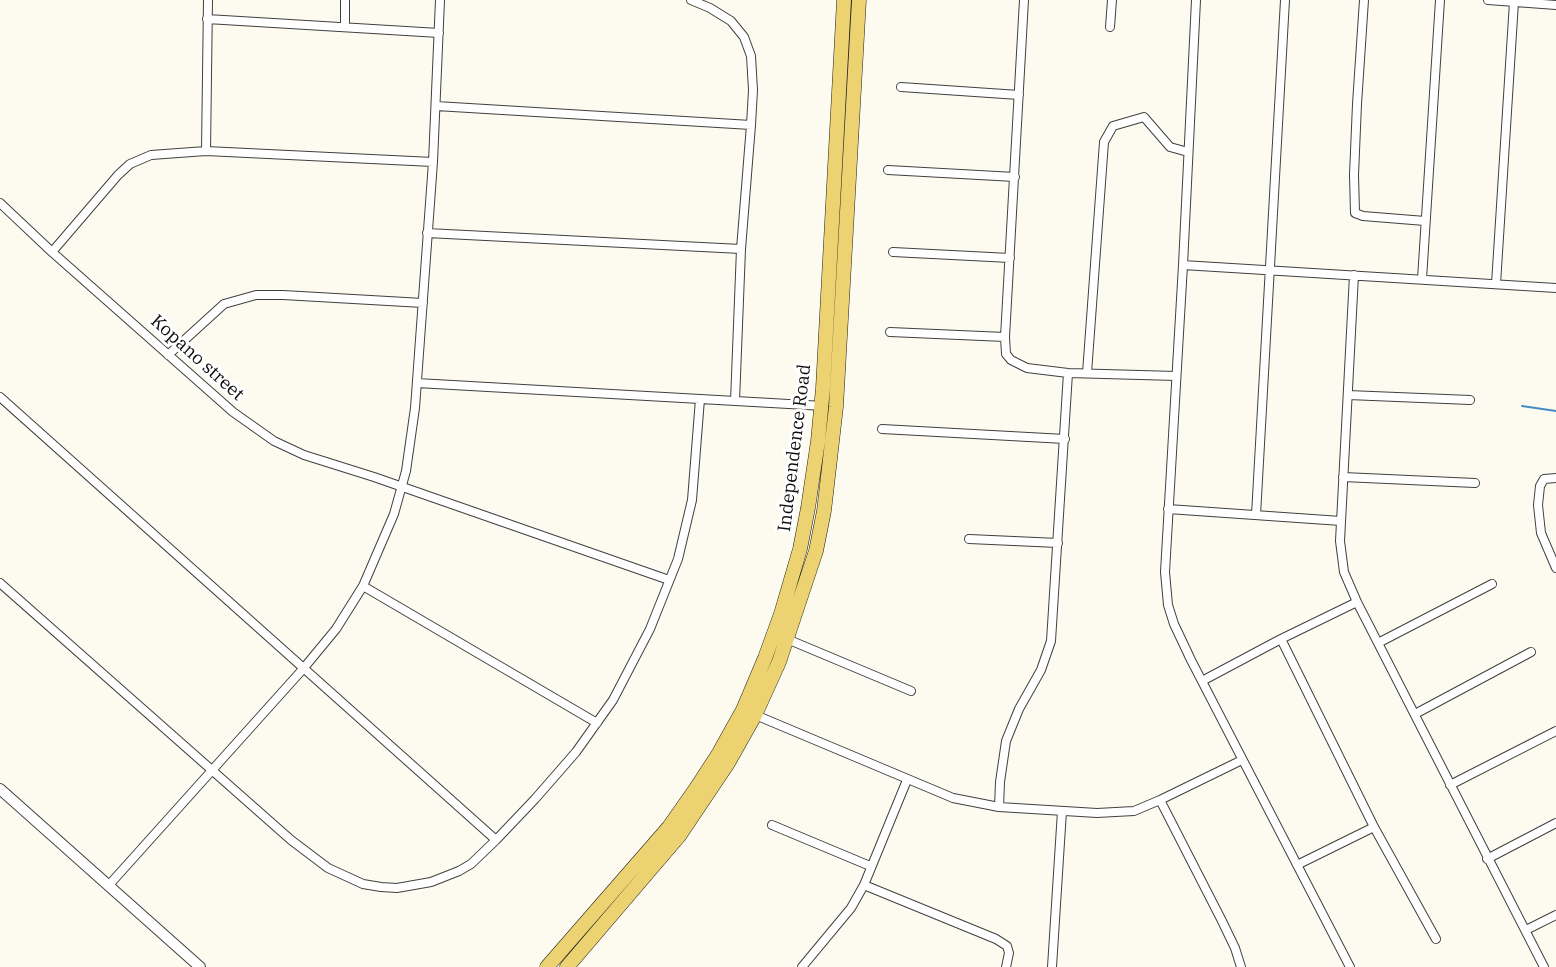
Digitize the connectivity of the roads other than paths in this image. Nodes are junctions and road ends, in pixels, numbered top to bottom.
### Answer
1 (208, 0) edge
2 (345, 0) edge
3 (440, 0) edge
4 (691, 0) edge
5 (844, 0) edge
6 (859, 0) edge
7 (1024, 0) edge
8 (1112, 0) edge
9 (1196, 0) edge
10 (1286, 0) edge
11 (1364, 0) edge
12 (1440, 0) edge
13 (1488, 0) edge
14 (1514, 2) junction
15 (1556, 5) edge
16 (207, 19) junction
17 (345, 27) junction
18 (1110, 27) dead end
19 (439, 33) junction
20 (901, 87) dead end
21 (1019, 95) junction
22 (436, 106) junction
23 (751, 125) junction
24 (206, 151) junction
25 (1188, 152) junction
26 (433, 162) junction
27 (888, 170) dead end
28 (1015, 177) junction
29 (0, 203) edge
30 (1425, 221) junction
31 (427, 233) junction
32 (741, 249) junction
33 (52, 252) junction
34 (893, 252) dead end
35 (1010, 258) junction
36 (1183, 265) junction
37 (1269, 270) junction
38 (1354, 275) junction
39 (1422, 279) junction
40 (1496, 284) junction
41 (1556, 288) edge
42 (423, 303) junction
43 (890, 332) dead end
44 (1005, 337) junction
45 (168, 355) junction
46 (1068, 373) junction
47 (1087, 373) junction
48 (1176, 376) junction
49 (417, 383) junction
50 (1348, 395) junction
51 (0, 397) edge
52 (700, 399) junction
53 (1470, 400) dead end
54 (735, 401) junction
55 (821, 406) junction
56 (836, 407) junction
57 (882, 429) dead end
58 (1065, 439) junction
59 (1343, 477) junction
60 (1556, 477) edge
61 (1475, 483) dead end
62 (402, 488) junction
63 (1168, 509) junction
64 (1256, 515) junction
65 (1341, 521) junction
66 (969, 539) dead end
67 (1058, 543) junction
68 (1556, 568) edge
69 (669, 580) junction
70 (0, 583) edge
71 (1492, 585) dead end
72 (363, 586) junction
73 (1357, 603) junction
74 (787, 639) junction
75 (1281, 639) junction
76 (1378, 643) junction
77 (1531, 652) dead end
78 (303, 669) junction
79 (1202, 681) junction
80 (912, 691) dead end
81 (749, 712) junction
82 (1414, 714) junction
83 (597, 723) junction
84 (1556, 731) edge
85 (1242, 760) junction
86 (212, 771) junction
87 (907, 780) junction
88 (1450, 785) junction
89 (0, 789) edge
90 (1160, 800) junction
91 (999, 807) junction
92 (1062, 811) junction
93 (1556, 822) edge
94 (772, 825) dead end
95 (1374, 826) junction
96 (496, 840) junction
97 (1487, 859) junction
98 (1297, 865) junction
99 (870, 866) junction
100 (109, 885) junction
101 (864, 885) junction
102 (1556, 915) edge
103 (1526, 930) junction
104 (1436, 939) dead end
105 (200, 967) edge
106 (547, 967) edge
107 (567, 967) edge
108 (802, 967) edge
109 (1006, 967) edge
110 (1052, 967) edge
111 (1241, 967) edge
112 (1350, 967) edge
113 (1544, 967) edge

1 - 16 street
2 - 17 street
3 - 19 street
4 - 23 street
5 - 55 main road, Independence Road
6 - 56 main road, Independence Road
7 - 21 street
8 - 18 street
9 - 25 street
10 - 37 street
11 - 30 street
12 - 30 street
13 - 14 street
14 - 15 street
14 - 40 street
16 - 17 street
16 - 24 street
17 - 19 street
19 - 22 street
20 - 21 street
21 - 28 street
22 - 23 street
22 - 26 street
23 - 32 street
24 - 26 street
24 - 33 street
25 - 36 street
25 - 47 street
26 - 31 street
27 - 28 street
28 - 35 street
29 - 33 street, Kopano street
30 - 39 street
31 - 32 street
31 - 42 street
32 - 54 street
33 - 45 street, Kopano street
34 - 35 street
35 - 44 street
36 - 37 street
36 - 48 street
37 - 38 street
37 - 64 street
38 - 39 street
38 - 50 street
39 - 40 street
40 - 41 street
42 - 45 street
42 - 49 street
43 - 44 street
44 - 46 street
45 - 62 street, Kopano street
46 - 47 street
46 - 58 street
47 - 48 street
48 - 63 street
49 - 52 street
49 - 62 street
50 - 53 street
50 - 59 street
51 - 78 street
52 - 54 street
52 - 69 street
54 - 55 street
55 - 56 street
55 - 81 main road, Independence Road
56 - 74 main road, Independence Road
57 - 58 street
58 - 67 street
59 - 61 street
59 - 65 street
60 - 68 street
62 - 69 street, Kopano street
62 - 72 street
63 - 64 street
63 - 79 street
64 - 65 street
65 - 73 street
66 - 67 street
67 - 91 street
69 - 83 street
70 - 86 street
71 - 76 street
72 - 78 street
72 - 83 street
73 - 75 street
73 - 76 street
74 - 80 street
74 - 81 main road, Independence Road
75 - 79 street
75 - 95 street
76 - 82 street
77 - 82 street
78 - 86 street
78 - 96 street
79 - 85 street
81 - 87 street
81 - 106 main road, Independence Road
81 - 107 main road, Independence Road
82 - 88 street
83 - 96 street
84 - 88 street
85 - 90 street
85 - 98 street
86 - 96 street
86 - 100 street
87 - 91 street
87 - 99 street
88 - 97 street
89 - 100 street
90 - 92 street
90 - 111 street
91 - 92 street
92 - 110 street
93 - 97 street
94 - 99 street
95 - 98 street
95 - 104 street
97 - 103 street
98 - 112 street
99 - 101 street
100 - 105 street
101 - 108 street
101 - 109 street
102 - 103 street
103 - 113 street

